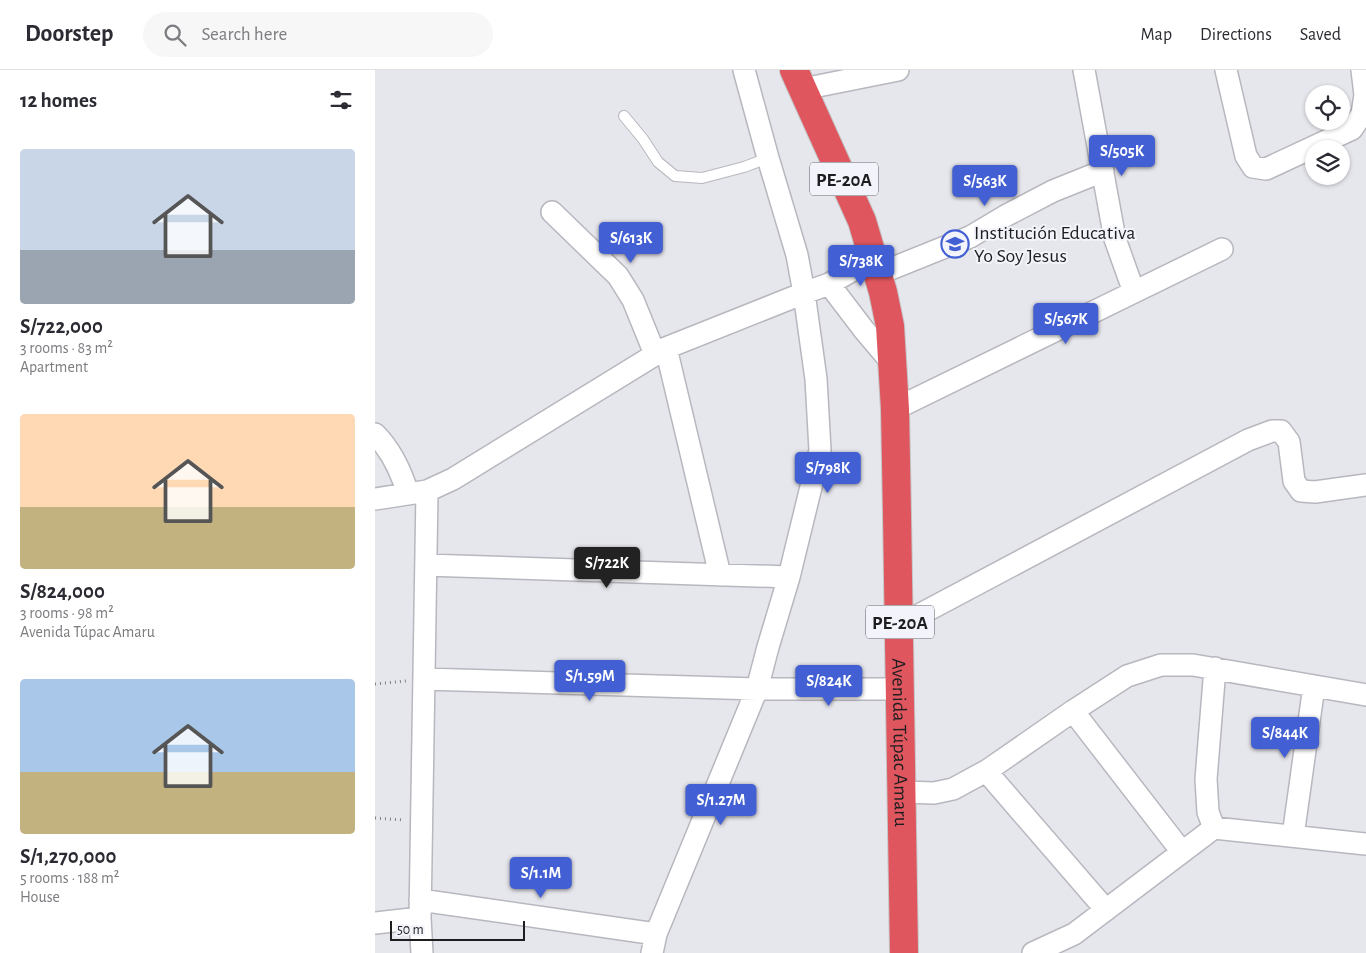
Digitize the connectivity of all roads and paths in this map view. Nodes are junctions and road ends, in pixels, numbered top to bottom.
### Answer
1 (745, 70) edge
2 (898, 70) edge
3 (1084, 70) edge
4 (1226, 70) edge
5 (1362, 70) edge
6 (799, 80) edge
7 (624, 116) dead end
8 (768, 158) junction
9 (1103, 171) junction
10 (552, 212) dead end
11 (1222, 249) dead end
12 (876, 266) junction
13 (829, 284) junction
14 (804, 292) junction
15 (1134, 292) junction
16 (661, 351) junction
17 (892, 364) junction
18 (895, 409) junction
19 (375, 434) edge
20 (1366, 485) edge
21 (417, 492) junction
22 (375, 499) edge
23 (426, 565) junction
24 (720, 574) junction
25 (789, 577) junction
26 (900, 625) junction
27 (1215, 668) junction
28 (424, 679) junction
29 (375, 684) edge
30 (1314, 686) junction
31 (757, 689) junction
32 (901, 689) junction
33 (1366, 695) edge
34 (1073, 711) junction
35 (986, 771) junction
36 (902, 792) junction
37 (375, 818) edge
38 (421, 820) junction
39 (1214, 828) junction
40 (1293, 836) junction
41 (1366, 844) edge
42 (1182, 852) junction
43 (420, 909) junction
44 (1106, 910) junction
45 (375, 923) edge
46 (654, 943) edge
47 (422, 953) edge
48 (904, 953) edge
49 (1033, 953) edge

1 - 8 street
2 - 6 street
3 - 9 street
4 - 5 street
6 - 12 highway, Avenida Túpac Amaru / PE-20A
7 - 8 lane
8 - 14 street
9 - 12 street
9 - 15 street
10 - 16 street
11 - 15 street
12 - 13 street
12 - 17 highway, Avenida Túpac Amaru / PE-20A
13 - 14 street
13 - 17 street
14 - 16 street
14 - 25 street
15 - 18 street
16 - 21 street
16 - 24 street
17 - 18 highway, Avenida Túpac Amaru / PE-20A
18 - 26 highway, Avenida Túpac Amaru / PE-20A
19 - 21 street
20 - 26 street
21 - 22 street
21 - 23 street
23 - 24 street
23 - 28 street
24 - 25 street
25 - 31 street
26 - 32 highway, Avenida Túpac Amaru / PE-20A
27 - 30 street
27 - 34 street
27 - 39 street
28 - 29 path
28 - 31 street
28 - 38 street
30 - 33 street
30 - 40 street
31 - 32 street
31 - 46 street
32 - 36 highway, Avenida Túpac Amaru / PE-20A
34 - 35 street
34 - 42 street
35 - 36 street
35 - 44 street
36 - 48 highway, Avenida Túpac Amaru / PE-20A
37 - 38 path
38 - 43 street
39 - 40 street
39 - 42 street
40 - 41 street
42 - 44 street
43 - 45 street
43 - 46 street
43 - 47 street
44 - 49 street

